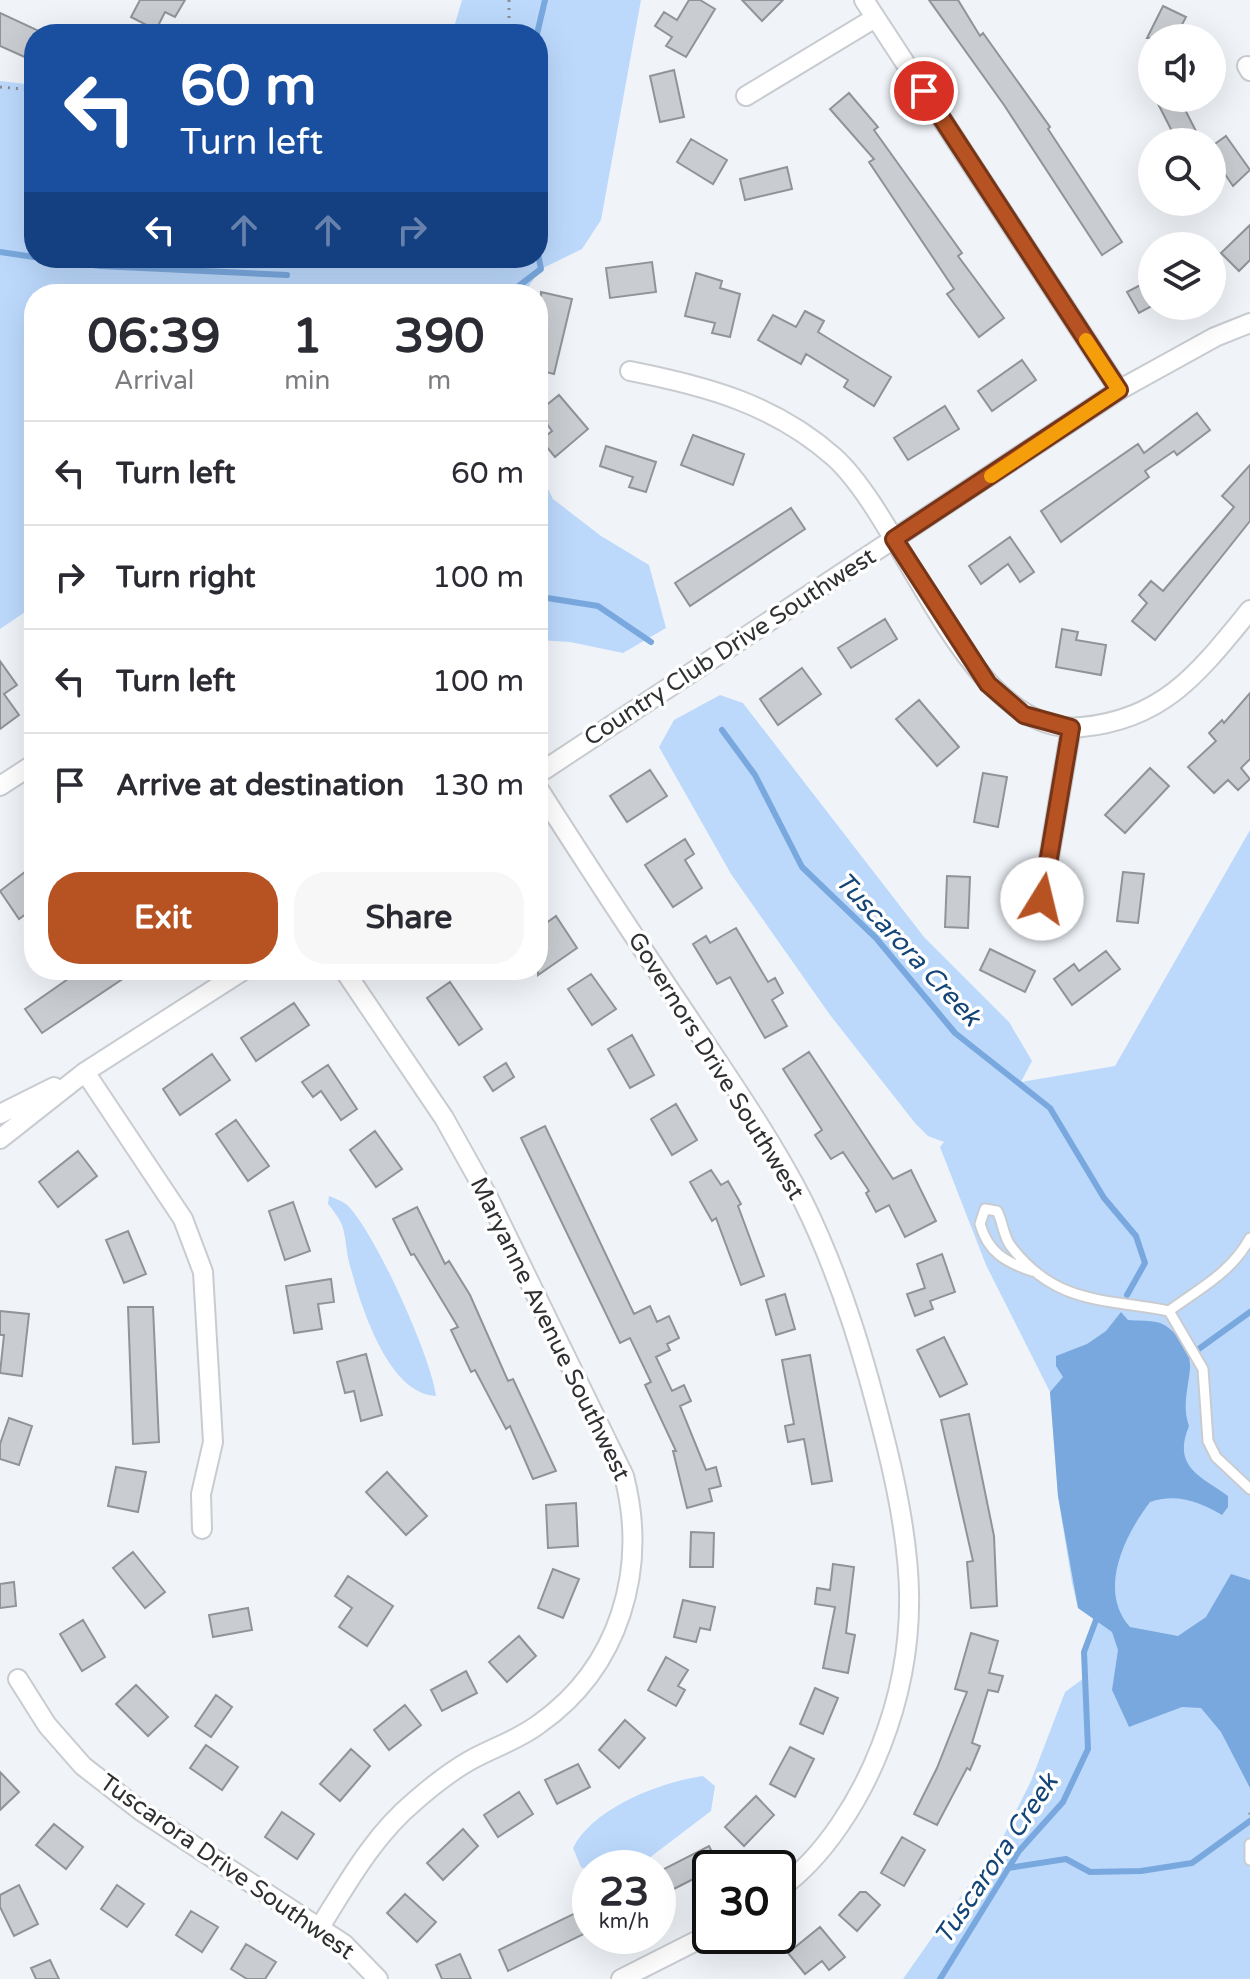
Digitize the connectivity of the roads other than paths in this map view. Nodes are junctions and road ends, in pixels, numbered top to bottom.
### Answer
1 (864, 0) edge
2 (875, 18) junction
3 (746, 96) dead end
4 (1250, 323) edge
5 (630, 371) dead end
6 (1119, 390) junction
7 (894, 539) junction
8 (1250, 610) edge
9 (1071, 728) junction
10 (548, 767) edge
11 (24, 770) edge
12 (0, 786) edge
13 (548, 803) edge
14 (1042, 899) dead end
15 (228, 980) edge
16 (351, 980) edge
17 (85, 1072) junction
18 (0, 1114) edge
19 (0, 1139) edge
20 (1250, 1238) edge
21 (1032, 1271) junction
22 (1169, 1311) junction
23 (1250, 1489) edge
24 (202, 1529) dead end
25 (18, 1679) dead end
26 (1250, 1844) edge
27 (1250, 1860) edge
28 (796, 1872) edge
29 (320, 1927) junction
30 (692, 1943) edge
31 (378, 1979) edge
32 (621, 1979) edge

1 - 2 street
2 - 3 street
2 - 6 street
4 - 6 street, Country Club Drive Southwest
5 - 7 street
6 - 7 street, Country Club Drive Southwest
7 - 9 street
7 - 10 street, Country Club Drive Southwest
8 - 9 street
9 - 14 street
11 - 12 street
13 - 28 street, Governors Drive Southwest
15 - 17 street
16 - 29 street, Maryanne Avenue Southwest
17 - 18 street
17 - 19 street
17 - 24 street
20 - 22 lane
21 - 21 lane
21 - 22 lane
22 - 23 lane
25 - 29 street, Tuscarora Drive Southwest
26 - 27 lane
29 - 31 street, Tuscarora Drive Southwest
30 - 32 street

